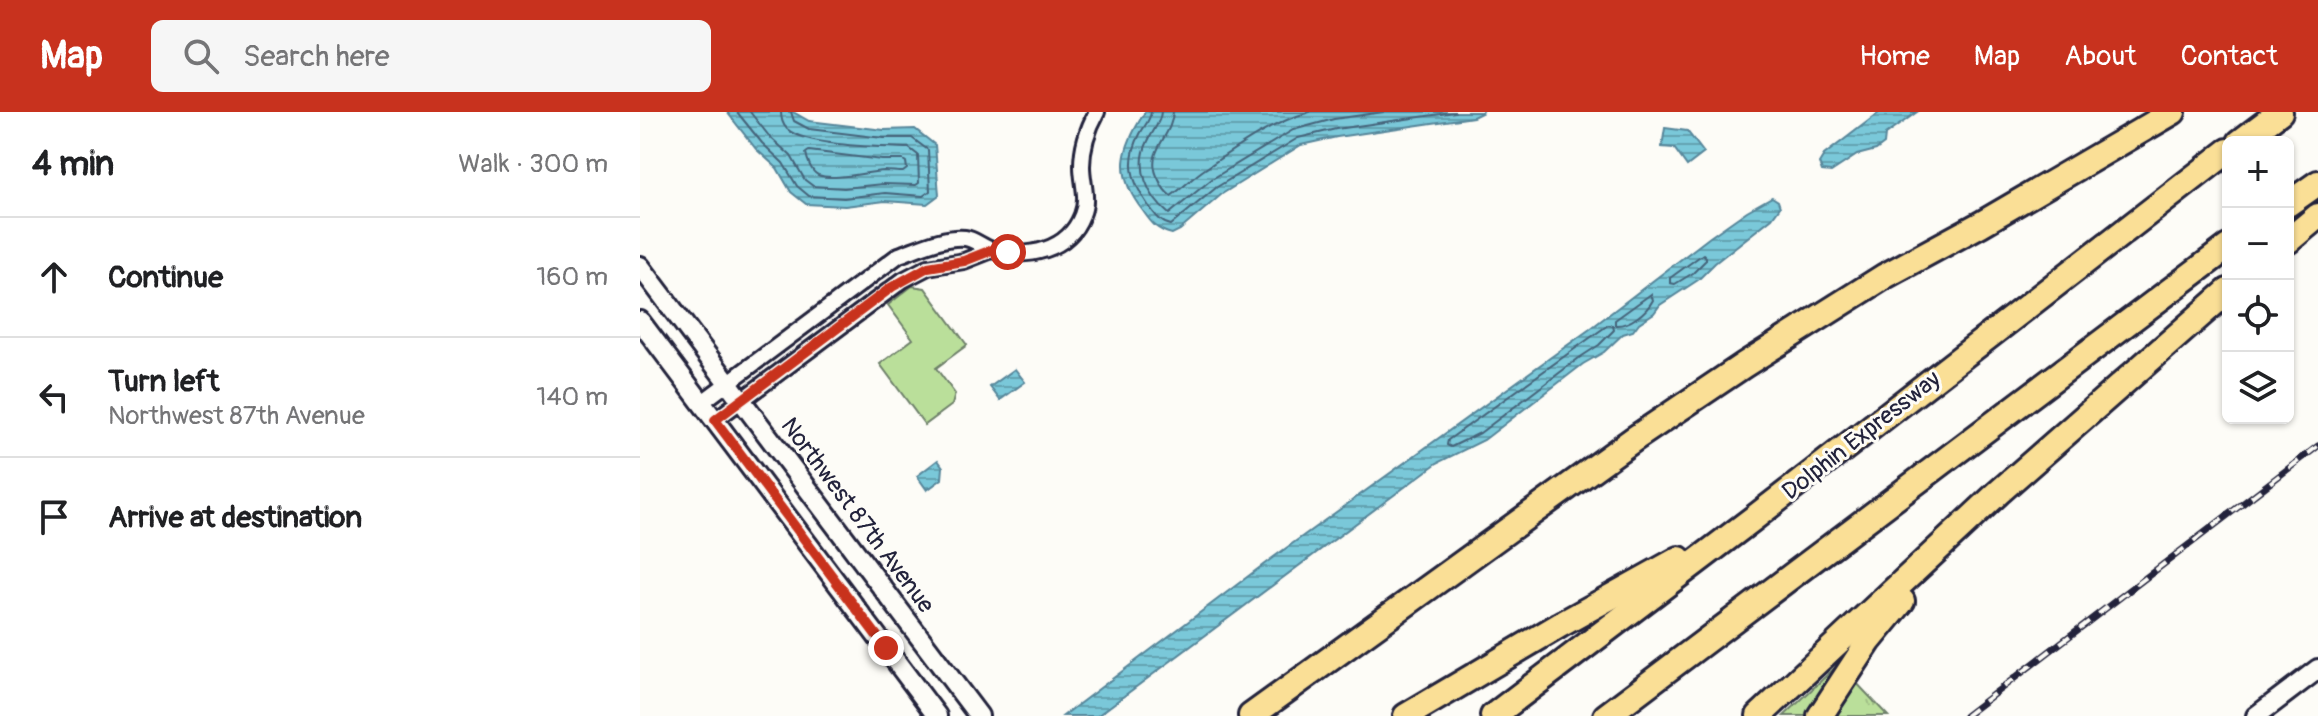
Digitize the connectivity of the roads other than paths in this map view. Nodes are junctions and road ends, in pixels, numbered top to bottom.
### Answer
1 (1097, 112) edge
2 (2173, 112) edge
3 (2280, 112) edge
4 (2248, 136) edge
5 (2222, 156) edge
6 (2318, 183) edge
7 (2294, 200) edge
8 (2318, 216) edge
9 (2294, 236) edge
10 (992, 250) junction
11 (2222, 252) edge
12 (641, 269) edge
13 (2222, 296) edge
14 (640, 321) edge
15 (727, 383) junction
16 (741, 401) junction
17 (701, 403) junction
18 (715, 420) junction
19 (1999, 492) junction
20 (1754, 518) junction
21 (2318, 669) edge
22 (937, 716) edge
23 (979, 716) edge
24 (1251, 716) edge
25 (1406, 716) edge
26 (1493, 716) edge
27 (1606, 716) edge
28 (1759, 716) edge
29 (1820, 716) edge
30 (2256, 716) edge

1 - 10 street
2 - 24 highway
3 - 4 highway
5 - 20 highway, Dolphin Expressway
6 - 7 highway
8 - 9 highway
10 - 15 street
10 - 16 street
11 - 27 highway
12 - 15 main road, Northwest 87th Avenue
13 - 19 highway
14 - 17 main road
15 - 16 main road, Northwest 87th Avenue
15 - 17 street
16 - 18 street
16 - 23 main road, Northwest 87th Avenue
17 - 18 main road
18 - 22 main road
19 - 28 highway
19 - 29 highway
20 - 25 highway
20 - 26 highway, Dolphin Expressway
21 - 30 main road

